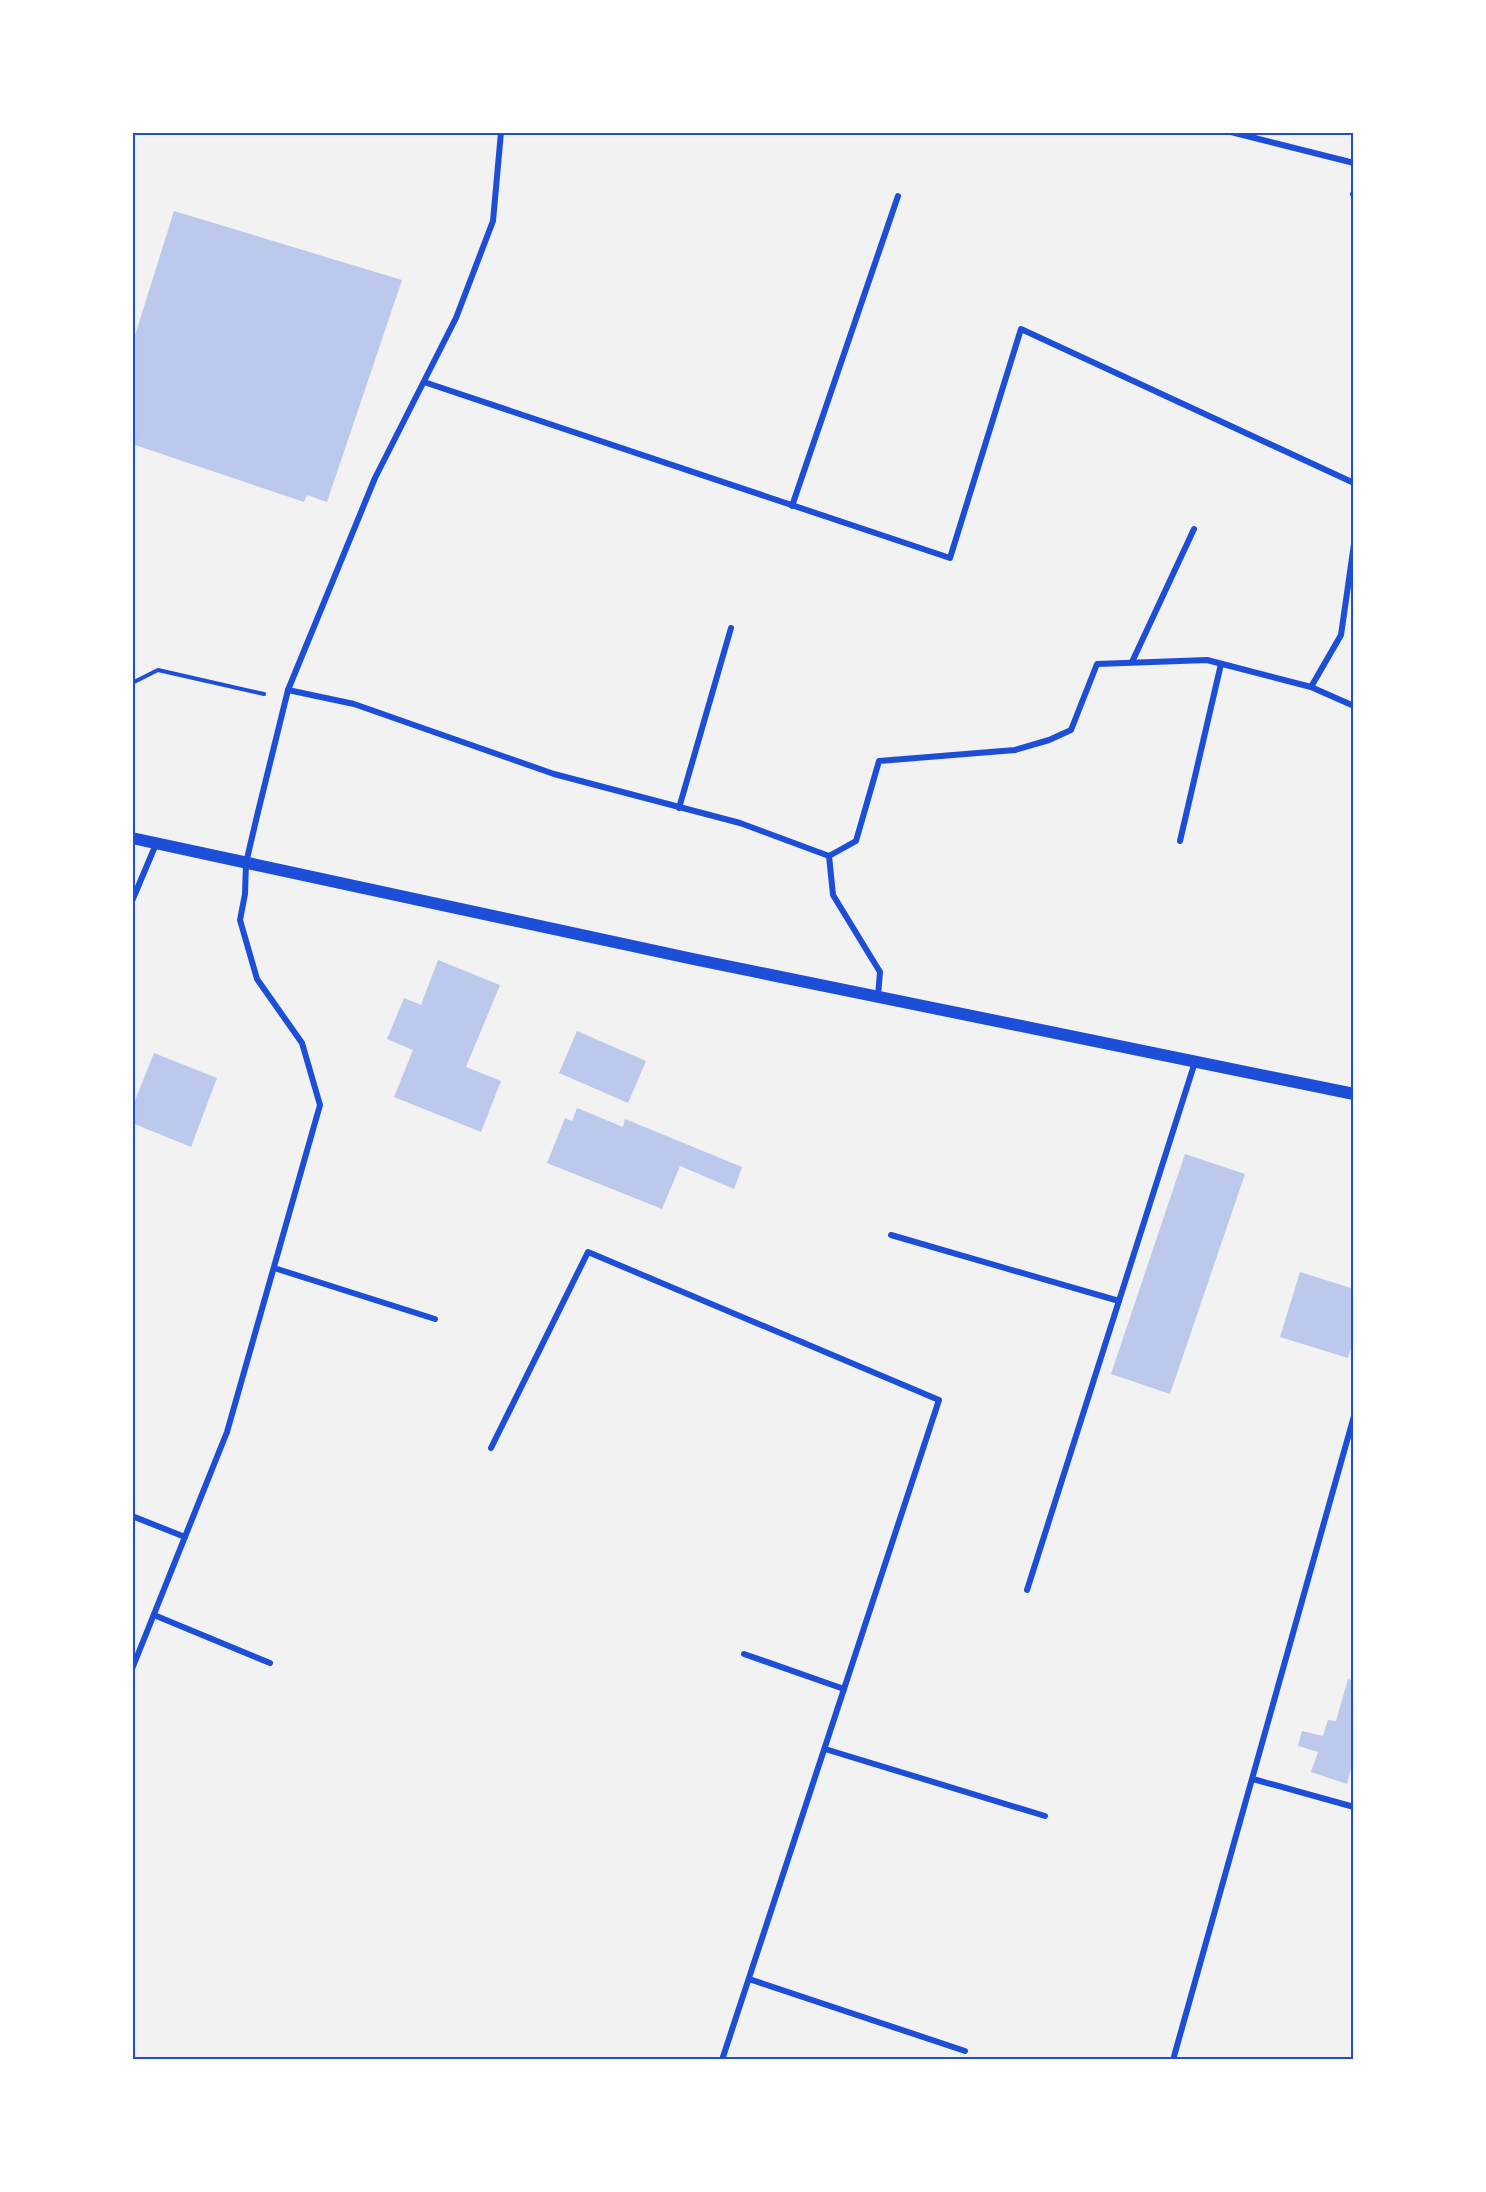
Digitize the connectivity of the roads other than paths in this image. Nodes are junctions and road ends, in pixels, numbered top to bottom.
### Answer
1 (501, 132) edge
2 (1231, 132) edge
3 (1354, 163) edge
4 (898, 196) dead end
5 (424, 382) junction
6 (1354, 483) edge
7 (792, 506) junction
8 (1194, 529) dead end
9 (1354, 544) edge
10 (731, 628) dead end
11 (1132, 662) junction
12 (1221, 664) junction
13 (1311, 687) junction
14 (288, 690) junction
15 (1354, 706) edge
16 (679, 808) junction
17 (132, 838) edge
18 (1180, 841) dead end
19 (156, 844) junction
20 (829, 856) junction
21 (246, 863) junction
22 (132, 901) edge
23 (878, 996) junction
24 (1195, 1061) junction
25 (1354, 1094) edge
26 (891, 1235) dead end
27 (274, 1268) junction
28 (1119, 1301) junction
29 (435, 1319) dead end
30 (1354, 1416) edge
31 (491, 1448) dead end
32 (132, 1516) edge
33 (185, 1537) junction
34 (1027, 1590) dead end
35 (154, 1615) junction
36 (744, 1654) dead end
37 (270, 1664) dead end
38 (132, 1669) edge
39 (844, 1689) junction
40 (825, 1749) junction
41 (1253, 1779) junction
42 (1354, 1807) edge
43 (1045, 1816) dead end
44 (749, 1979) junction
45 (965, 2051) dead end
46 (722, 2060) edge
47 (1173, 2060) edge

1 - 5 street
2 - 3 street
4 - 7 street
5 - 7 street
5 - 14 street
6 - 7 street
8 - 11 street
9 - 13 street
10 - 16 street
11 - 12 street
11 - 20 street
12 - 13 street
12 - 18 street
13 - 15 street
14 - 16 street
14 - 21 street
16 - 20 street
17 - 19 main road
19 - 21 main road
19 - 22 street
20 - 23 street
21 - 23 main road
21 - 27 street
23 - 24 main road
24 - 25 main road
24 - 28 street
26 - 28 street
27 - 29 street
27 - 33 street
28 - 34 street
30 - 41 street
31 - 39 street
32 - 33 street
33 - 35 street
35 - 37 street
35 - 38 street
36 - 39 street
39 - 40 street
40 - 43 street
40 - 44 street
41 - 42 street
41 - 47 street
44 - 45 street
44 - 46 street

